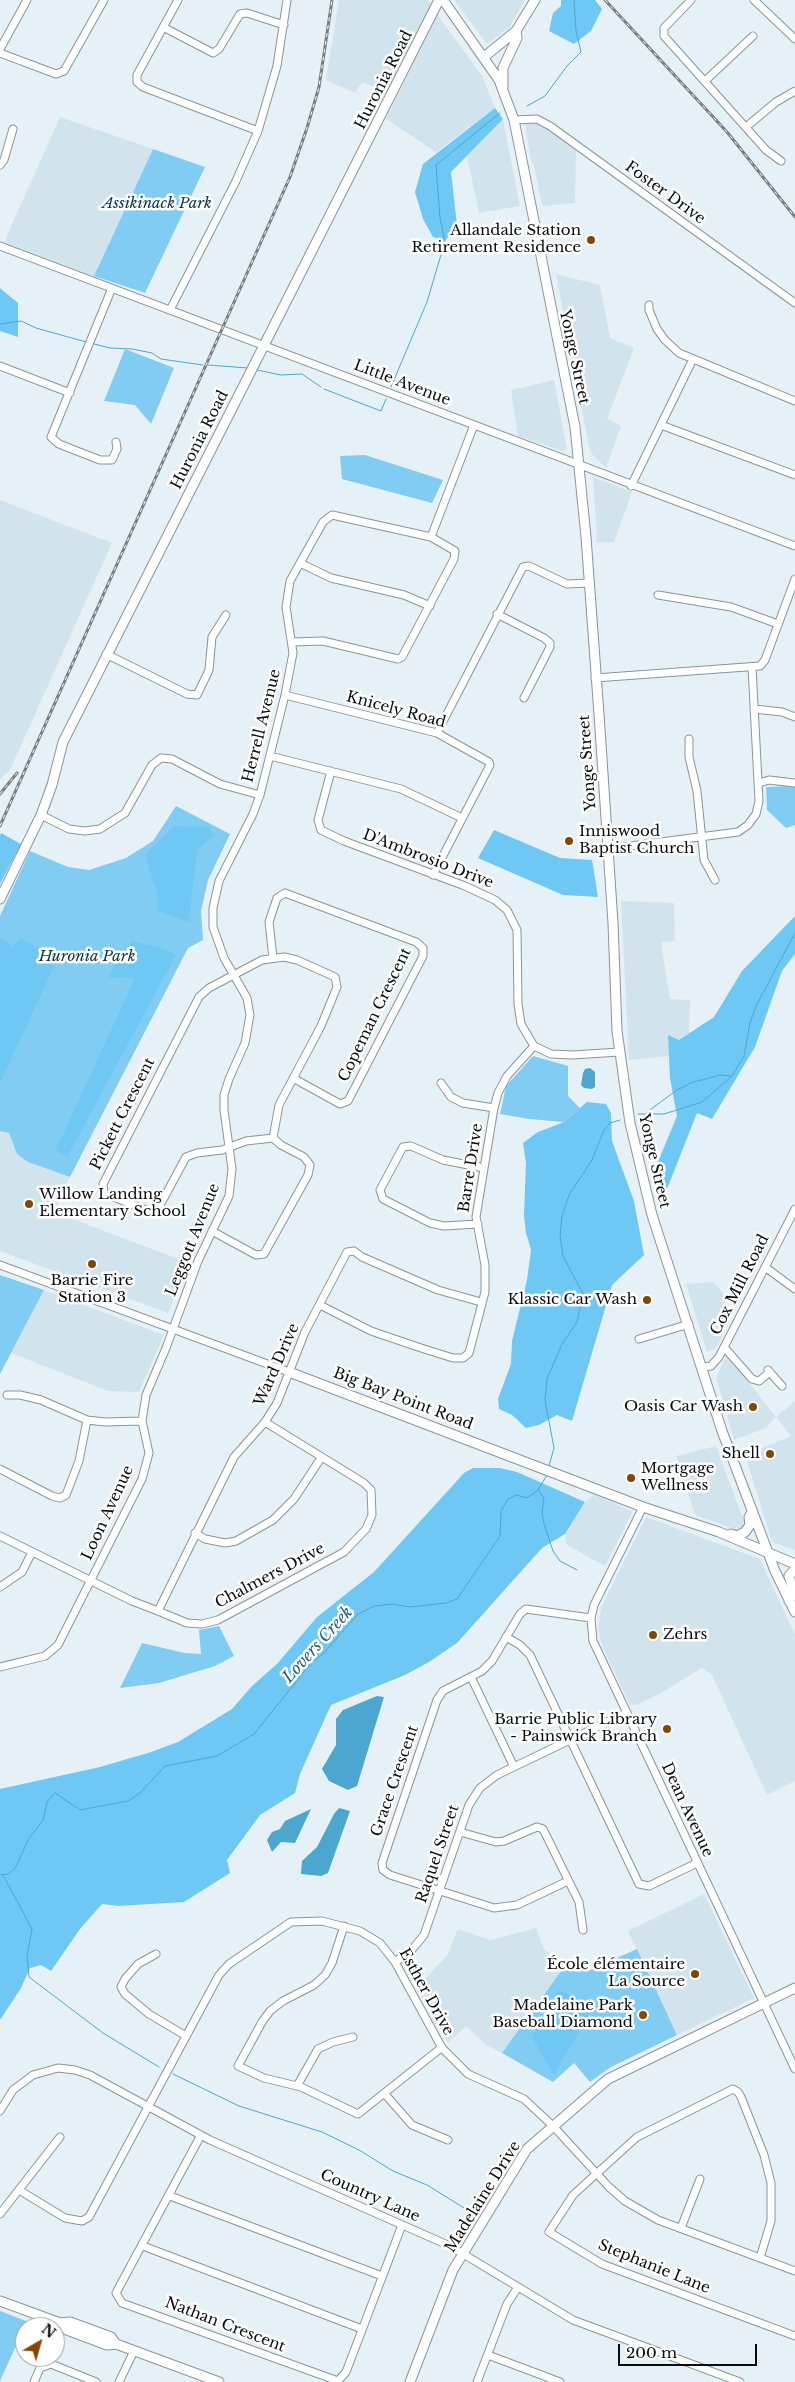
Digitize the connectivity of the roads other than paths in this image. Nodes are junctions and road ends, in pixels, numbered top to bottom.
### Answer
1 (27, 0) edge
2 (104, 0) edge
3 (178, 0) edge
4 (287, 0) edge
5 (441, 0) edge
6 (535, 0) edge
7 (691, 0) edge
8 (754, 0) edge
9 (284, 25) junction
10 (163, 27) junction
11 (516, 31) junction
12 (754, 36) dead end
13 (795, 39) edge
14 (0, 49) edge
15 (0, 53) edge
16 (484, 57) junction
17 (705, 81) junction
18 (504, 90) junction
19 (795, 91) edge
20 (514, 120) junction
21 (746, 127) junction
22 (12, 129) dead end
23 (258, 131) junction
24 (781, 161) dead end
25 (0, 165) edge
26 (0, 246) edge
27 (112, 288) junction
28 (795, 303) edge
29 (649, 305) dead end
30 (170, 310) junction
31 (264, 345) junction
32 (693, 359) junction
33 (0, 366) edge
34 (70, 393) junction
35 (795, 401) edge
36 (474, 425) junction
37 (661, 425) junction
38 (116, 442) dead end
39 (580, 465) junction
40 (795, 475) edge
41 (631, 486) junction
42 (431, 537) junction
43 (795, 546) edge
44 (300, 563) junction
45 (795, 578) edge
46 (589, 583) junction
47 (658, 595) dead end
48 (430, 606) junction
49 (497, 614) junction
50 (226, 615) dead end
51 (778, 624) junction
52 (292, 642) junction
53 (106, 654) junction
54 (752, 667) junction
55 (595, 678) junction
56 (284, 695) junction
57 (524, 698) dead end
58 (754, 709) junction
59 (795, 716) edge
60 (437, 733) junction
61 (689, 739) dead end
62 (270, 756) junction
63 (332, 771) junction
64 (759, 783) junction
65 (795, 783) edge
66 (260, 795) junction
67 (41, 815) junction
68 (462, 818) junction
69 (703, 837) junction
70 (608, 849) junction
71 (433, 875) junction
72 (715, 880) dead end
73 (0, 899) edge
74 (273, 958) junction
75 (235, 975) junction
76 (534, 1046) junction
77 (619, 1052) junction
78 (293, 1078) junction
79 (441, 1083) dead end
80 (494, 1108) junction
81 (273, 1138) junction
82 (229, 1146) junction
83 (484, 1168) junction
84 (795, 1208) edge
85 (478, 1224) junction
86 (212, 1231) junction
87 (0, 1265) edge
88 (766, 1266) junction
89 (795, 1289) edge
90 (481, 1302) junction
91 (320, 1305) junction
92 (689, 1324) junction
93 (173, 1328) junction
94 (639, 1339) dead end
95 (724, 1347) junction
96 (703, 1367) junction
97 (289, 1372) junction
98 (782, 1386) dead end
99 (7, 1395) dead end
100 (87, 1420) junction
101 (142, 1421) junction
102 (266, 1422) junction
103 (320, 1458) junction
104 (0, 1469) edge
105 (643, 1507) junction
106 (752, 1512) junction
107 (719, 1532) junction
108 (196, 1533) junction
109 (0, 1536) edge
110 (32, 1552) junction
111 (768, 1552) junction
112 (795, 1564) edge
113 (795, 1569) edge
114 (91, 1581) junction
115 (0, 1587) edge
116 (790, 1601) junction
117 (158, 1611) junction
118 (795, 1612) edge
119 (591, 1618) junction
120 (506, 1637) junction
121 (0, 1667) edge
122 (471, 1677) junction
123 (626, 1713) junction
124 (570, 1740) junction
125 (514, 1767) junction
126 (460, 1832) junction
127 (697, 1863) junction
128 (568, 1881) junction
129 (440, 1892) junction
130 (344, 1926) junction
131 (582, 1930) dead end
132 (156, 1954) dead end
133 (395, 1962) junction
134 (795, 1988) edge
135 (764, 2003) junction
136 (186, 2036) junction
137 (354, 2037) dead end
138 (441, 2048) junction
139 (795, 2069) edge
140 (296, 2086) junction
141 (384, 2093) junction
142 (147, 2106) junction
143 (0, 2111) edge
144 (553, 2126) junction
145 (201, 2135) junction
146 (60, 2137) dead end
147 (448, 2140) dead end
148 (596, 2174) junction
149 (700, 2179) dead end
150 (19, 2190) junction
151 (170, 2196) junction
152 (0, 2214) edge
153 (402, 2225) junction
154 (681, 2228) junction
155 (143, 2246) junction
156 (463, 2253) junction
157 (760, 2258) junction
158 (795, 2271) edge
159 (382, 2276) junction
160 (518, 2287) junction
161 (0, 2301) edge
162 (362, 2329) junction
163 (795, 2336) edge
164 (134, 2351) junction
165 (488, 2355) junction
166 (34, 2382) edge
167 (96, 2382) edge
168 (119, 2382) edge
169 (219, 2382) edge
170 (410, 2382) edge
171 (478, 2382) edge
172 (560, 2382) edge
173 (740, 2382) edge

1 - 14 street
2 - 15 street
3 - 10 street
4 - 9 street
5 - 16 main road, Yonge Street
5 - 31 main road, Huronia Road
6 - 11 main road
7 - 17 street
8 - 13 street
9 - 10 street
9 - 23 street
10 - 23 street
11 - 16 main road
11 - 18 main road
12 - 17 street
16 - 18 main road, Yonge Street
17 - 21 street
18 - 20 main road, Yonge Street
19 - 21 street
20 - 28 street, Foster Drive
20 - 39 main road, Yonge Street
21 - 24 street
22 - 25 street
23 - 30 street
26 - 27 street, Little Avenue
27 - 30 street, Little Avenue
27 - 34 street
29 - 32 street
30 - 31 street, Little Avenue
31 - 36 street, Little Avenue
31 - 53 main road, Huronia Road
32 - 35 street
32 - 37 street
33 - 34 street
34 - 38 street
36 - 39 street, Little Avenue
36 - 42 street
37 - 40 street
37 - 41 street
39 - 41 street, Little Avenue
39 - 46 main road, Yonge Street
41 - 43 street, Little Avenue
42 - 44 street, Herrell Avenue
42 - 48 street
44 - 48 street
44 - 52 street, Herrell Avenue
45 - 51 street
46 - 49 street
46 - 55 main road, Yonge Street
47 - 51 street
48 - 52 street
49 - 57 street
49 - 60 street
50 - 53 street
51 - 54 street
52 - 56 street, Herrell Avenue
53 - 67 main road, Huronia Road
54 - 55 street
54 - 58 street
55 - 70 main road, Yonge Street
56 - 60 street, Knicely Road
56 - 62 street, Herrell Avenue
58 - 59 street
58 - 64 street
60 - 68 street, Knicely Road
61 - 69 street
62 - 63 street
62 - 66 street, Herrell Avenue
63 - 68 street
63 - 71 street, D'Ambrosio Drive
64 - 65 street
64 - 69 street
66 - 67 street, Herrell Avenue
66 - 75 street, Leggott Avenue
67 - 73 main road, Huronia Road
68 - 71 street, Knicely Road
69 - 70 street
69 - 72 street
70 - 77 main road, Yonge Street
71 - 76 street, D'Ambrosio Drive
74 - 75 street
74 - 78 street
74 - 78 street, Copeman Crescent
75 - 82 street, Leggott Avenue
75 - 82 street, Pickett Crescent
76 - 77 street
76 - 80 street, Barre Drive
77 - 92 main road, Yonge Street
78 - 81 street
79 - 80 street
80 - 83 street, Barre Drive
81 - 82 street
81 - 86 street
82 - 86 street, Leggott Avenue
83 - 85 street, Barre Drive
83 - 85 street
84 - 88 street, Cox Mill Road
85 - 90 street, Barre Drive
86 - 93 street, Leggott Avenue
87 - 93 street, Big Bay Point Road
88 - 89 street
88 - 95 street, Cox Mill Road
90 - 91 street, Ward Drive
90 - 91 street, Barre Drive
91 - 97 street, Ward Drive
92 - 94 street
92 - 96 main road, Yonge Street
93 - 97 street, Big Bay Point Road
93 - 101 street, Loon Avenue
95 - 96 street, Cox Mill Road
95 - 98 street
96 - 106 main road, Yonge Street
97 - 102 street, Ward Drive
97 - 105 main road, Big Bay Point Road
99 - 100 street
100 - 101 street
100 - 104 street
101 - 114 street, Loon Avenue
102 - 103 street, Chalmers Drive
102 - 108 street, Ward Drive
103 - 108 street
103 - 117 street, Chalmers Drive
105 - 107 main road, Big Bay Point Road
105 - 119 street, Dean Avenue
106 - 107 main road
106 - 111 main road, Yonge Street
107 - 111 main road, Big Bay Point Road
108 - 117 street, Ward Drive
109 - 110 street, Chalmers Drive
110 - 114 street, Chalmers Drive
110 - 115 street
111 - 112 main road, Big Bay Point Road
111 - 116 main road, Yonge Street
113 - 116 main road
114 - 117 street, Chalmers Drive
114 - 121 street, Loon Avenue
116 - 118 main road, Yonge Street
119 - 120 street, Grace Crescent
119 - 123 street, Dean Avenue
120 - 122 street, Grace Crescent
120 - 124 street
122 - 125 street
122 - 129 street, Grace Crescent
123 - 124 street, Raquel Street
123 - 127 street, Dean Avenue
124 - 125 street, Raquel Street
124 - 127 street
125 - 126 street, Raquel Street
126 - 128 street
126 - 129 street, Raquel Street
127 - 135 street, Dean Avenue
128 - 129 street, Grace Crescent
128 - 131 street
129 - 133 street, Raquel Street
130 - 133 street, Esther Drive
130 - 136 street, Esther Drive
130 - 140 street
132 - 136 street
133 - 138 street, Esther Drive
134 - 135 main road, Madelaine Drive
135 - 139 street, Dean Avenue
135 - 144 main road, Madelaine Drive
136 - 142 street, Esther Drive
137 - 140 street
138 - 141 street
138 - 144 street, Esther Drive
140 - 141 street
141 - 147 street
142 - 143 street, Country Lane
142 - 145 street, Country Lane
142 - 150 street, Esther Drive
144 - 148 street, Esther Drive
144 - 156 main road, Madelaine Drive
145 - 151 street, Nathan Crescent
145 - 153 street, Country Lane
146 - 150 street
148 - 154 street, Esther Drive
148 - 157 street
148 - 163 street, Stephanie Lane
149 - 154 street
150 - 152 street
151 - 155 street, Nathan Crescent
151 - 159 street
153 - 156 street, Country Lane
153 - 159 street, Nathan Crescent
154 - 157 street, Esther Drive
155 - 162 street
155 - 162 street, Nathan Crescent
156 - 160 street, Country Lane
156 - 170 main road, Madelaine Drive
157 - 158 street, Esther Drive
159 - 162 street, Nathan Crescent
160 - 165 street
160 - 173 street, Country Lane
161 - 164 main road
164 - 168 street
164 - 169 main road
165 - 171 street
165 - 172 street
166 - 167 street

